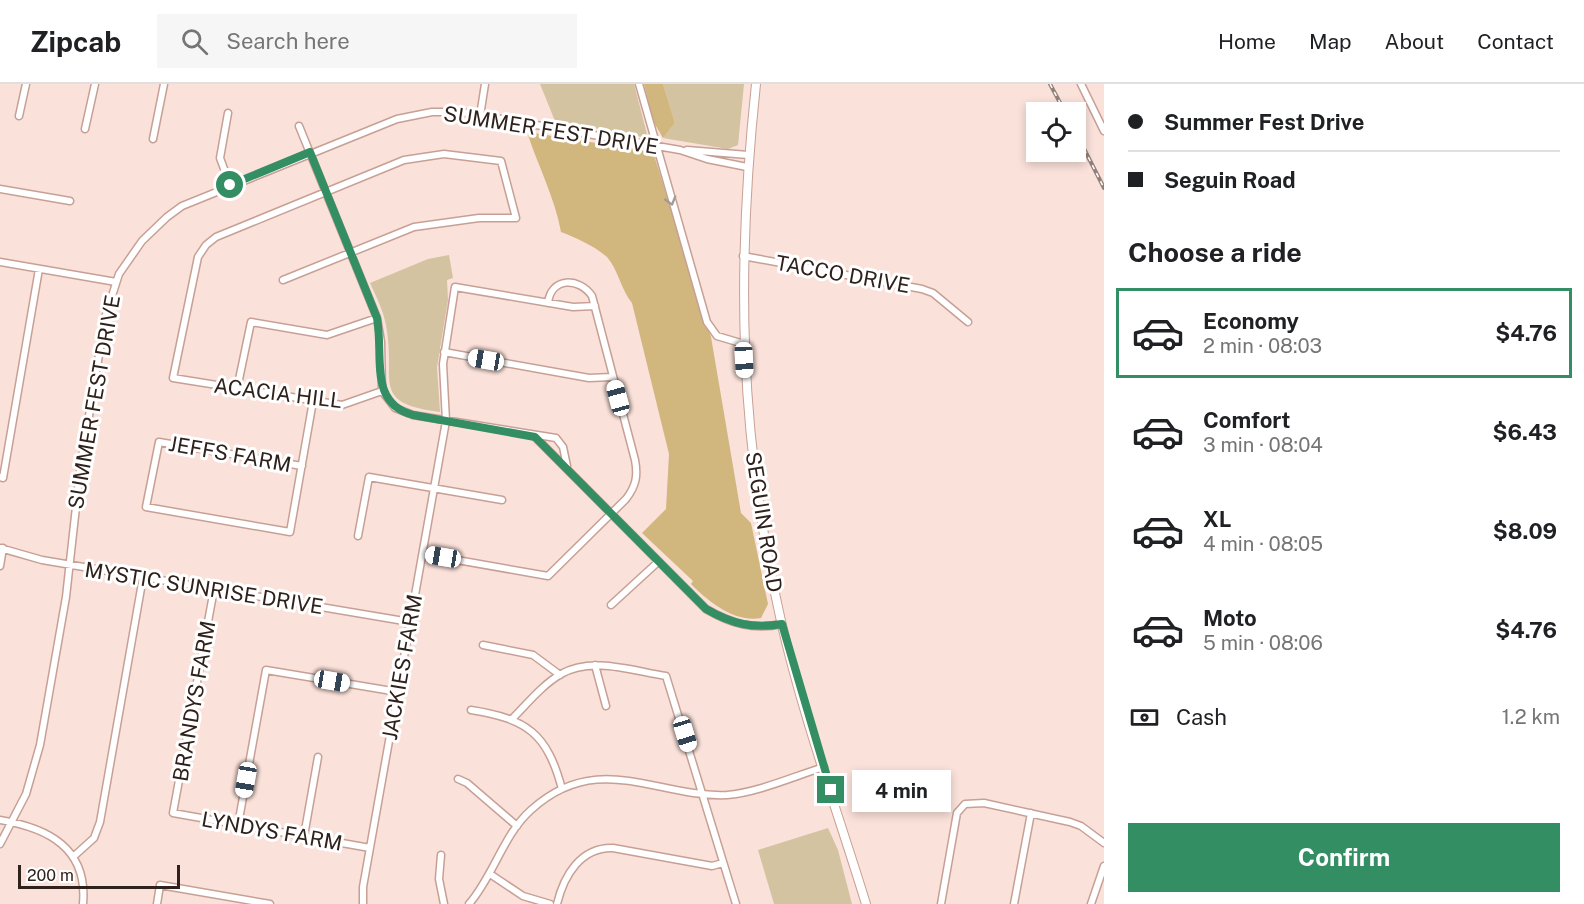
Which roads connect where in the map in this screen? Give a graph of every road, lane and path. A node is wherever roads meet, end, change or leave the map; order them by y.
1 (26, 84) edge
2 (95, 84) edge
3 (164, 84) edge
4 (485, 84) edge
5 (639, 84) edge
6 (756, 84) edge
7 (1082, 84) edge
8 (228, 113) dead end
9 (19, 116) dead end
10 (480, 116) junction
11 (299, 126) dead end
12 (86, 129) dead end
13 (1104, 131) edge
14 (153, 139) dead end
15 (655, 145) junction
16 (680, 150) junction
17 (310, 152) junction
18 (748, 155) junction
19 (747, 167) junction
20 (230, 185) junction
21 (0, 189) edge
22 (326, 191) junction
23 (70, 201) dead end
24 (351, 252) junction
25 (742, 256) junction
26 (0, 262) edge
27 (39, 269) junction
28 (283, 280) dead end
29 (116, 282) junction
30 (548, 303) junction
31 (595, 306) junction
32 (377, 318) junction
33 (968, 322) dead end
34 (744, 344) junction
35 (444, 352) junction
36 (612, 377) junction
37 (237, 389) junction
38 (382, 391) junction
39 (313, 402) junction
40 (446, 421) junction
41 (535, 437) junction
42 (302, 466) junction
43 (567, 466) junction
44 (2, 477) edge
45 (434, 489) junction
46 (502, 500) dead end
47 (611, 513) junction
48 (358, 537) dead end
49 (2, 548) edge
50 (423, 554) junction
51 (658, 562) junction
52 (70, 565) junction
53 (0, 566) edge
54 (143, 577) junction
55 (214, 589) junction
56 (611, 606) dead end
57 (410, 622) junction
58 (782, 624) junction
59 (483, 645) dead end
60 (595, 665) junction
61 (560, 675) junction
62 (398, 692) junction
63 (606, 706) dead end
64 (471, 710) dead end
65 (512, 719) junction
66 (318, 758) dead end
67 (824, 767) junction
68 (458, 779) dead end
69 (562, 789) junction
70 (703, 793) junction
71 (174, 813) joint
72 (1031, 813) junction
73 (0, 820) edge
74 (13, 822) junction
75 (238, 825) junction
76 (517, 826) junction
77 (304, 836) junction
78 (1104, 843) edge
79 (0, 844) edge
80 (370, 848) junction
81 (441, 855) dead end
82 (73, 857) junction
83 (723, 863) junction
84 (1104, 866) edge
85 (490, 874) junction
86 (83, 904) edge
87 (157, 904) edge
88 (270, 904) edge
89 (363, 904) edge
90 (444, 904) edge
91 (469, 904) edge
92 (550, 904) edge
93 (557, 904) edge
94 (736, 904) edge
95 (866, 904) edge
96 (941, 904) edge
97 (1014, 904) edge
98 (1091, 904) edge

1 - 9 street
2 - 12 street
3 - 14 street
4 - 10 street
5 - 15 street
6 - 18 main road, SEGUIN ROAD
7 - 13 street
8 - 20 street
10 - 15 street, SUMMER FEST DRIVE
10 - 17 street, SUMMER FEST DRIVE
11 - 17 street
15 - 16 street, SUMMER FEST DRIVE
15 -> 34 street
16 - 18 street, SUMMER FEST DRIVE
16 - 19 street, SUMMER FEST DRIVE
17 - 20 street, SUMMER FEST DRIVE
17 - 22 street
18 - 19 main road, SEGUIN ROAD
19 - 25 main road, SEGUIN ROAD
20 - 29 street, SUMMER FEST DRIVE
21 - 23 street
22 - 24 street
22 - 24 street
22 - 37 street, ACACIA HILL
24 - 28 street
24 - 32 street
25 - 33 street, TACCO DRIVE
25 - 34 main road, SEGUIN ROAD
26 - 27 street
27 - 29 street
27 - 44 street
29 - 52 street, SUMMER FEST DRIVE
30 - 31 street
30 - 31 street
30 - 35 street, JACKIES FARM
31 - 36 street
32 - 37 street
32 - 38 street
34 - 58 main road, SEGUIN ROAD
35 - 36 street
35 - 40 street, JACKIES FARM
36 - 47 street
37 - 39 street, ACACIA HILL
38 - 39 street, ACACIA HILL
38 - 40 street
39 - 42 street
40 - 41 street
40 - 45 street, JACKIES FARM
41 - 43 street
41 - 43 street
42 - 42 street, JEFFS FARM
43 - 47 street
45 - 46 street
45 - 48 street
45 - 50 street, JACKIES FARM
47 - 50 street
47 - 51 street
49 - 52 street, MYSTIC SUNRISE DRIVE
49 - 53 street
50 - 57 street, JACKIES FARM
51 - 56 street
51 - 58 street
52 - 54 street, MYSTIC SUNRISE DRIVE
52 - 74 street, SUMMER FEST DRIVE
54 - 55 street, MYSTIC SUNRISE DRIVE
54 - 82 street
55 - 57 street, MYSTIC SUNRISE DRIVE
55 - 71 street, BRANDYS FARM
57 - 62 street, JACKIES FARM
58 - 67 main road, SEGUIN ROAD
59 - 61 street
60 - 61 street
60 - 63 street
60 - 70 street
61 - 65 street
62 - 75 street
62 - 80 street, JACKIES FARM
64 - 65 street
65 - 69 street
66 - 77 street
67 - 70 street
67 - 95 main road, SEGUIN ROAD
68 - 76 street
69 - 70 street
69 - 76 street
70 - 83 street
71 - 75 street, LYNDYS FARM
72 - 78 street
72 - 96 street
72 - 97 street
73 - 74 street
74 - 79 street, SUMMER FEST DRIVE
74 - 82 street
75 - 77 street, LYNDYS FARM
76 - 85 street
77 - 80 street, LYNDYS FARM
80 - 89 street, JACKIES FARM
81 - 90 street
82 - 86 street
83 - 93 street
83 - 94 street
84 - 98 street
85 - 91 street
85 - 92 street
87 - 88 street

